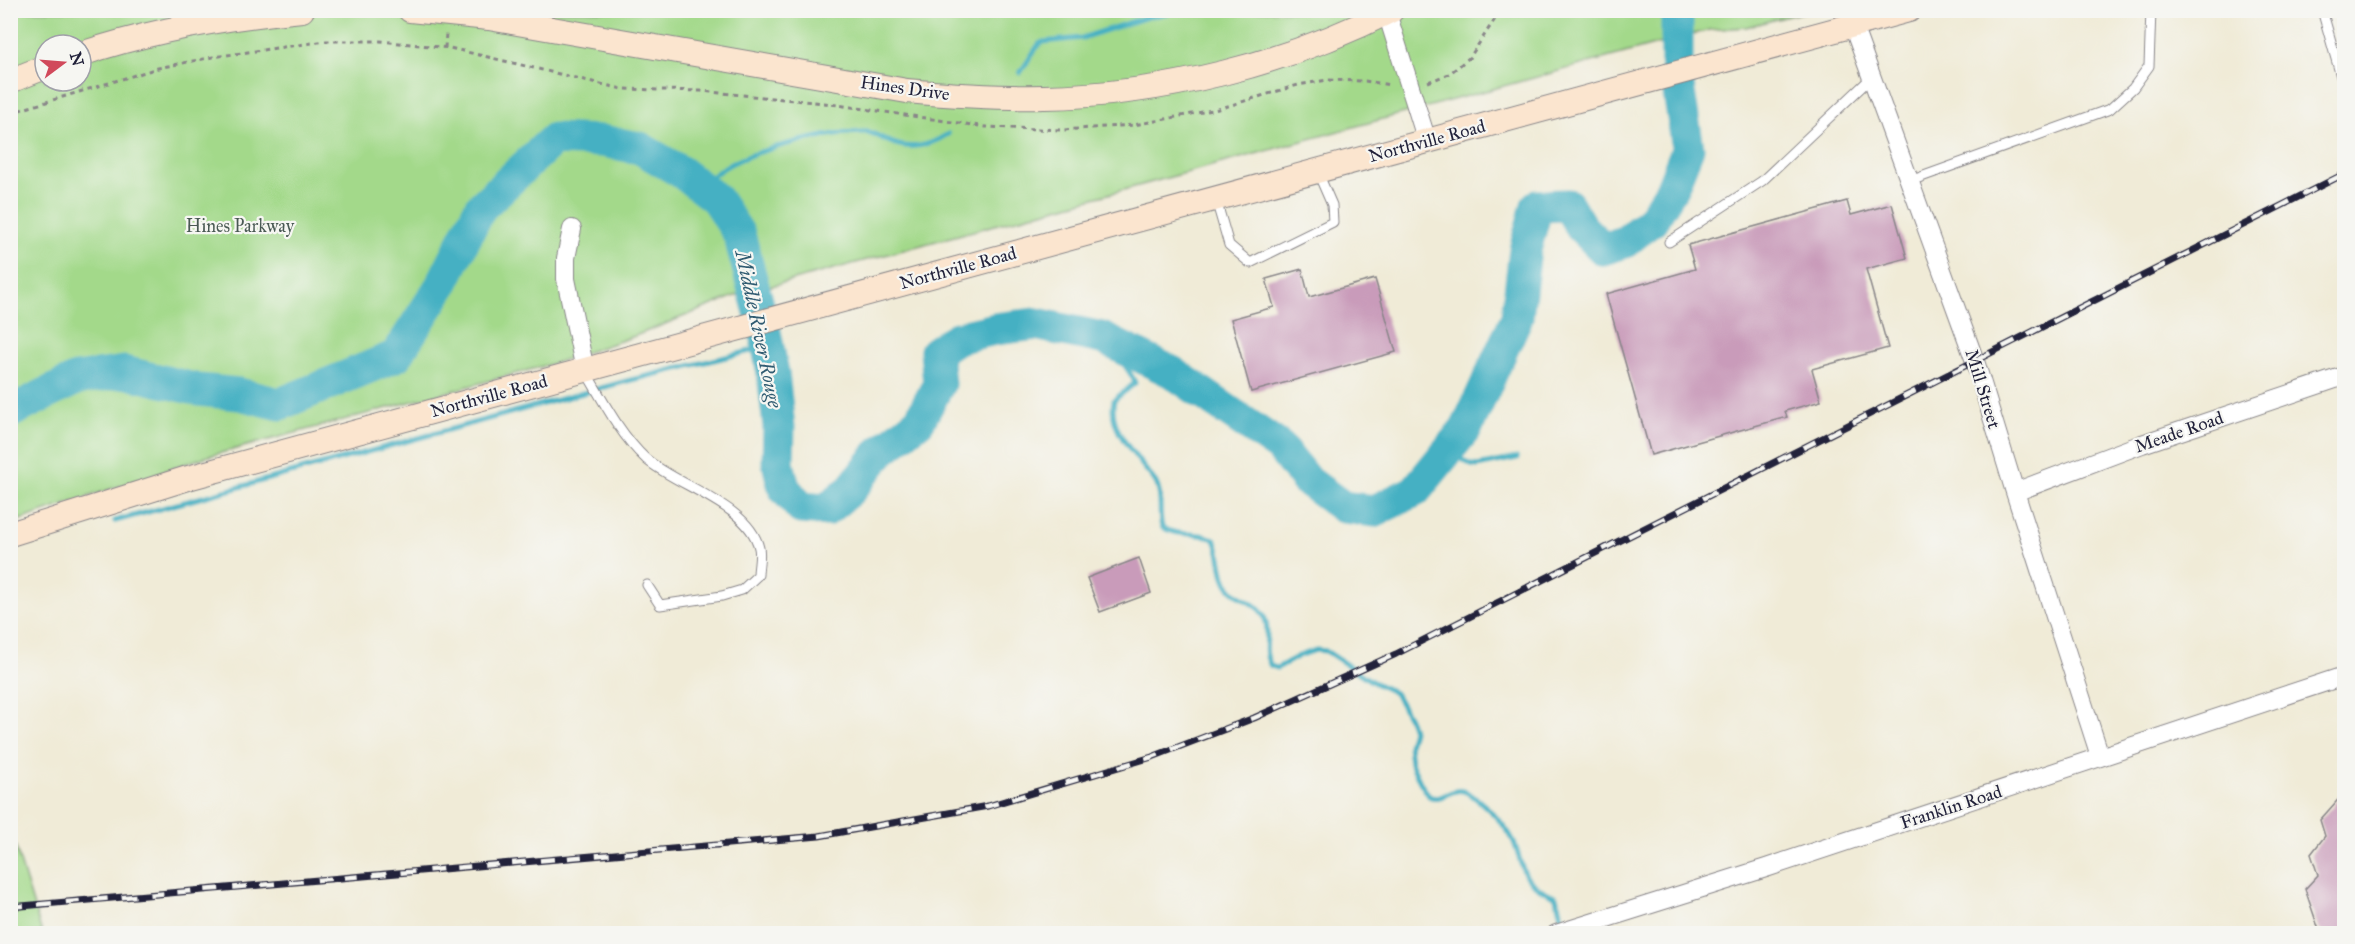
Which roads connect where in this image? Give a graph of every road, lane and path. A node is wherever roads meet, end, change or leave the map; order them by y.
1 (302, 10) edge
2 (410, 10) edge
3 (1909, 10) edge
4 (2151, 10) edge
5 (2322, 10) edge
6 (1388, 11) edge
7 (1853, 26) junction
8 (93, 51) edge
9 (33, 72) edge
10 (1872, 77) junction
11 (2344, 80) edge
12 (10, 81) edge
13 (1427, 141) junction
14 (1317, 171) junction
15 (1910, 181) junction
16 (1216, 198) junction
17 (572, 229) dead end
18 (1669, 242) dead end
19 (585, 370) junction
20 (2344, 376) edge
21 (2015, 492) junction
22 (10, 534) edge
23 (647, 585) dead end
24 (2344, 676) edge
25 (2100, 756) junction
26 (1557, 933) edge

1 - 8 street
2 - 6 street, Hines Drive
3 - 7 street, Northville Road
4 - 15 lane
5 - 11 lane
6 - 13 street
7 - 10 street, Mill Street
7 - 13 street, Northville Road
9 - 12 street
10 - 15 street, Mill Street
10 - 18 lane
13 - 14 street, Northville Road
14 - 16 street, Northville Road
14 - 16 lane
15 - 21 street, Mill Street
16 - 19 street, Northville Road
17 - 19 street
19 - 22 street, Northville Road
19 - 23 lane
20 - 21 street, Meade Road
21 - 25 street, Mill Street
24 - 25 street, Franklin Road
25 - 26 street, Franklin Road

